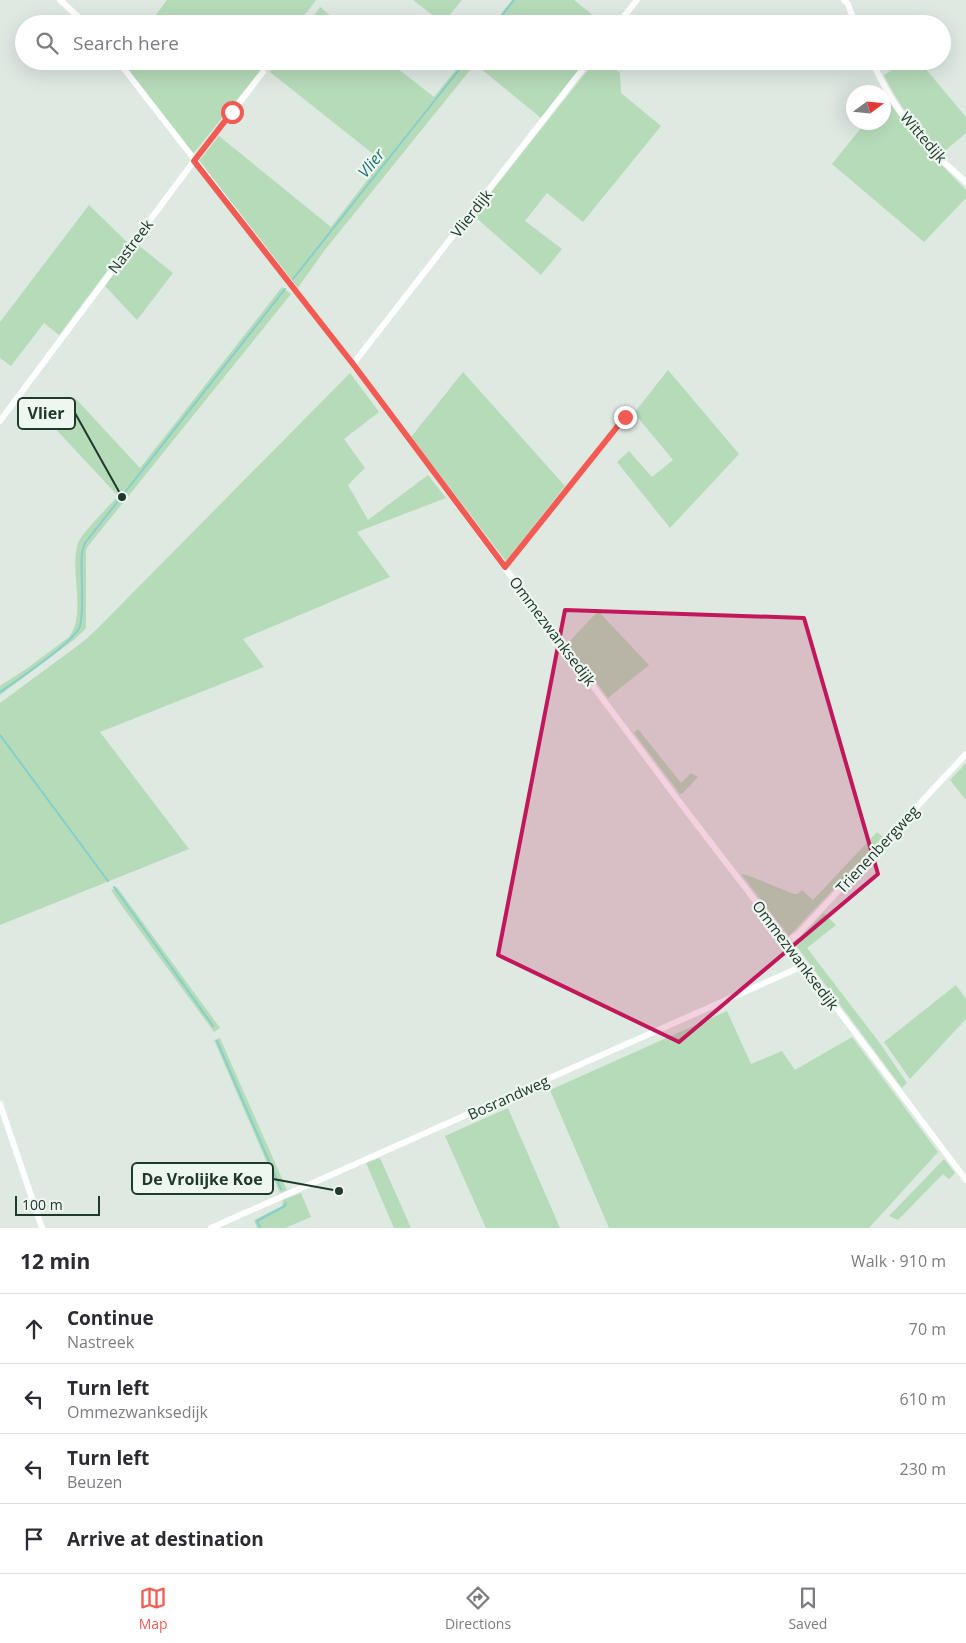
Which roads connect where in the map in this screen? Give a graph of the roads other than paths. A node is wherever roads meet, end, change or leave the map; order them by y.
1 (60, 0) edge
2 (637, 0) edge
3 (844, 0) edge
4 (76, 15) edge
5 (625, 15) edge
6 (852, 15) edge
7 (125, 70) edge
8 (582, 70) edge
9 (876, 70) edge
10 (263, 72) dead end
11 (194, 161) junction
12 (966, 182) edge
13 (353, 364) junction
14 (625, 417) dead end
15 (0, 421) edge
16 (505, 567) junction
17 (966, 754) edge
18 (787, 942) junction
19 (803, 964) junction
20 (0, 1104) edge
21 (966, 1180) edge
22 (42, 1228) edge
23 (211, 1228) edge

1 - 4 street
2 - 5 street
3 - 6 street
7 - 11 street, Ommezwanksedijk
8 - 13 street, Vlierdijk
9 - 12 street, Wittedijk
10 - 11 street, Nastreek
11 - 13 street, Ommezwanksedijk
11 - 15 street, Nastreek
13 - 16 street, Ommezwanksedijk
14 - 16 street
16 - 18 street, Ommezwanksedijk
17 - 18 street, Trienenbergweg
18 - 19 street, Ommezwanksedijk
19 - 21 street, Ommezwanksedijk
19 - 23 street, Bosrandweg
20 - 22 street

